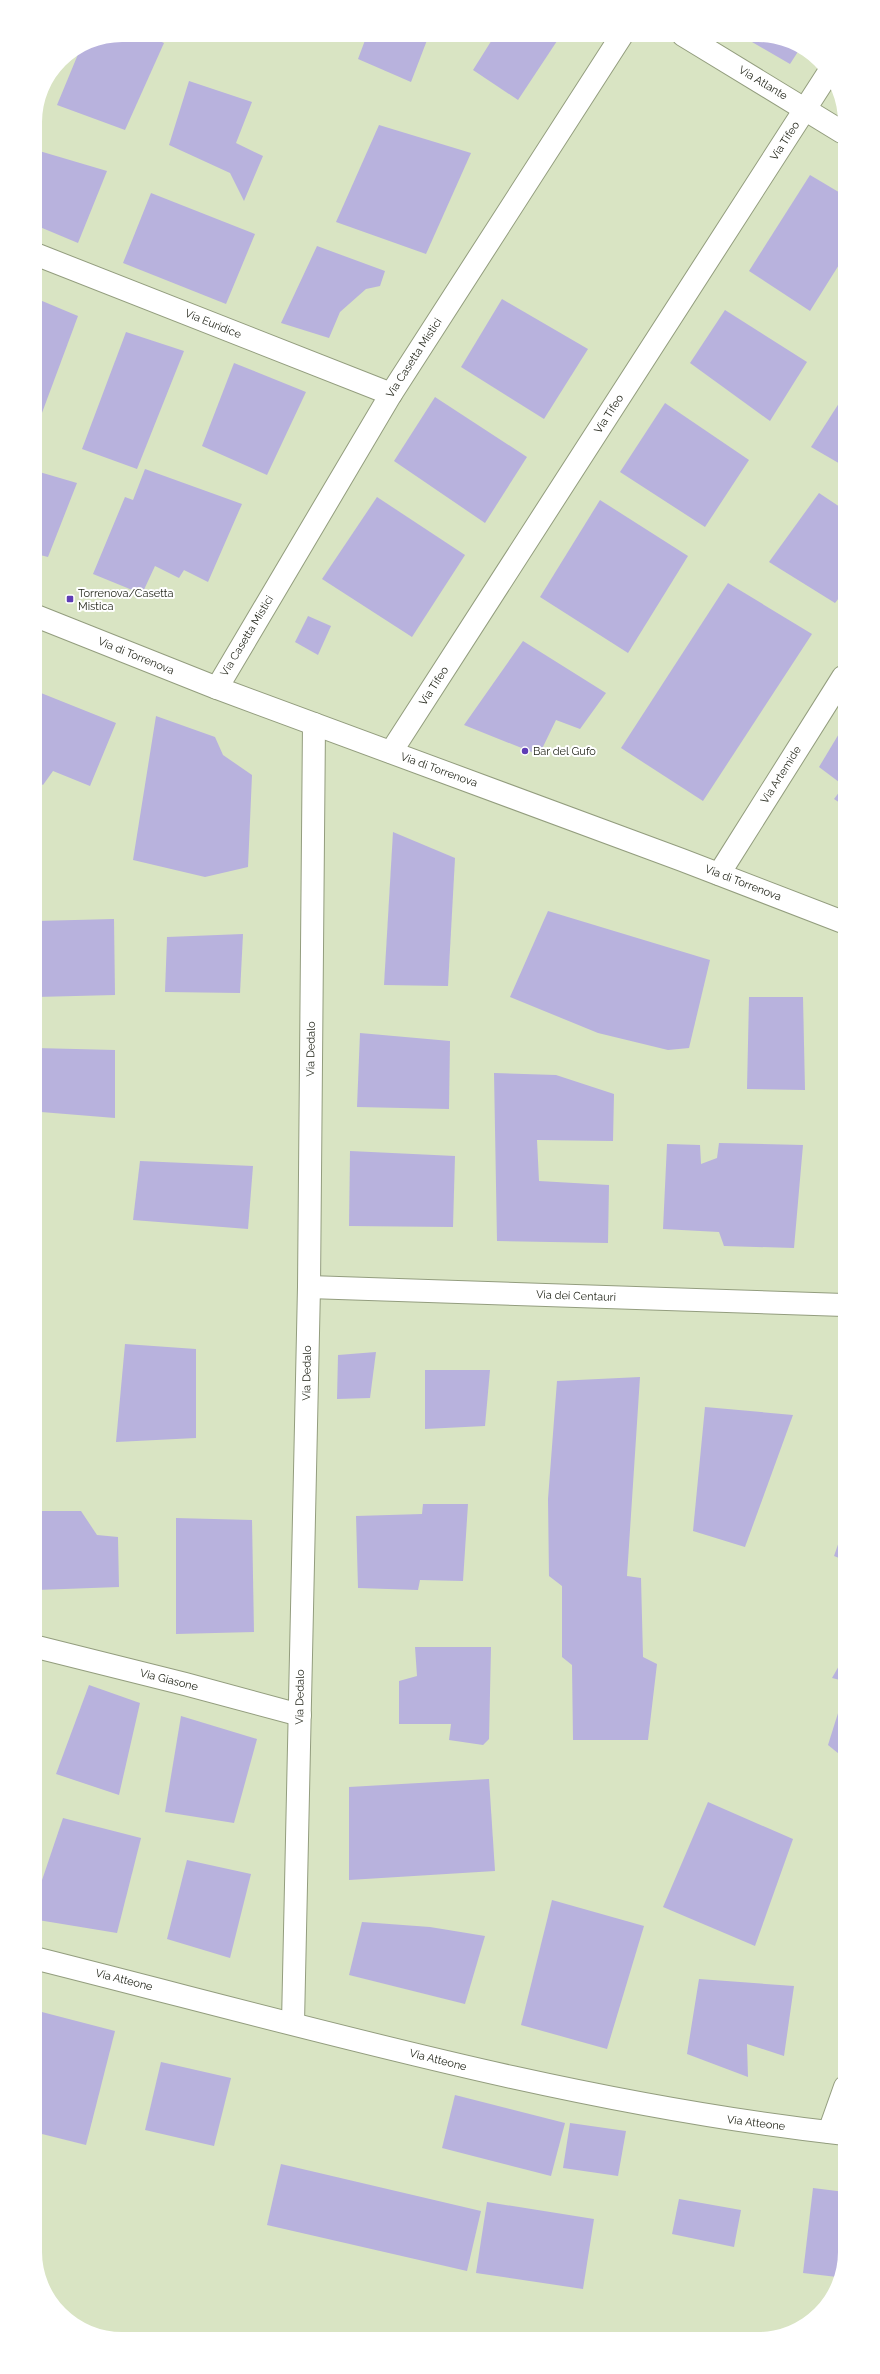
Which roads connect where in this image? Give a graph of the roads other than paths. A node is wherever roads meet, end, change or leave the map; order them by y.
1 (617, 42) edge
2 (695, 42) edge
3 (825, 78) edge
4 (806, 108) junction
5 (838, 129) edge
6 (42, 257) edge
7 (391, 394) junction
8 (42, 618) edge
9 (838, 685) edge
10 (217, 688) junction
11 (314, 724) junction
12 (391, 752) junction
13 (719, 874) junction
14 (838, 920) edge
15 (309, 1287) junction
16 (838, 1305) edge
17 (42, 1648) edge
18 (300, 1715) junction
19 (42, 1960) edge
20 (293, 2023) junction
21 (837, 2133) edge

1 - 7 street, Via Casetta Mistici
2 - 4 street, Via Atlante
3 - 4 street, Via Tifeo
4 - 5 street, Via Atlante
4 - 12 street, Via Tifeo
6 - 7 street, Via Euridice
7 - 10 street, Via Casetta Mistici
8 - 10 street, Via di Torrenova
9 - 13 street, Via Artemide
10 - 11 street, Via di Torrenova
11 - 12 street, Via di Torrenova
11 - 15 street, Via Dedalo
12 - 13 street, Via di Torrenova
13 - 14 street, Via di Torrenova
15 - 16 street, Via dei Centauri
15 - 18 street, Via Dedalo
17 - 18 street, Via Giasone
18 - 20 street, Via Dedalo
19 - 20 street, Via Atteone
20 - 21 street, Via Atteone

